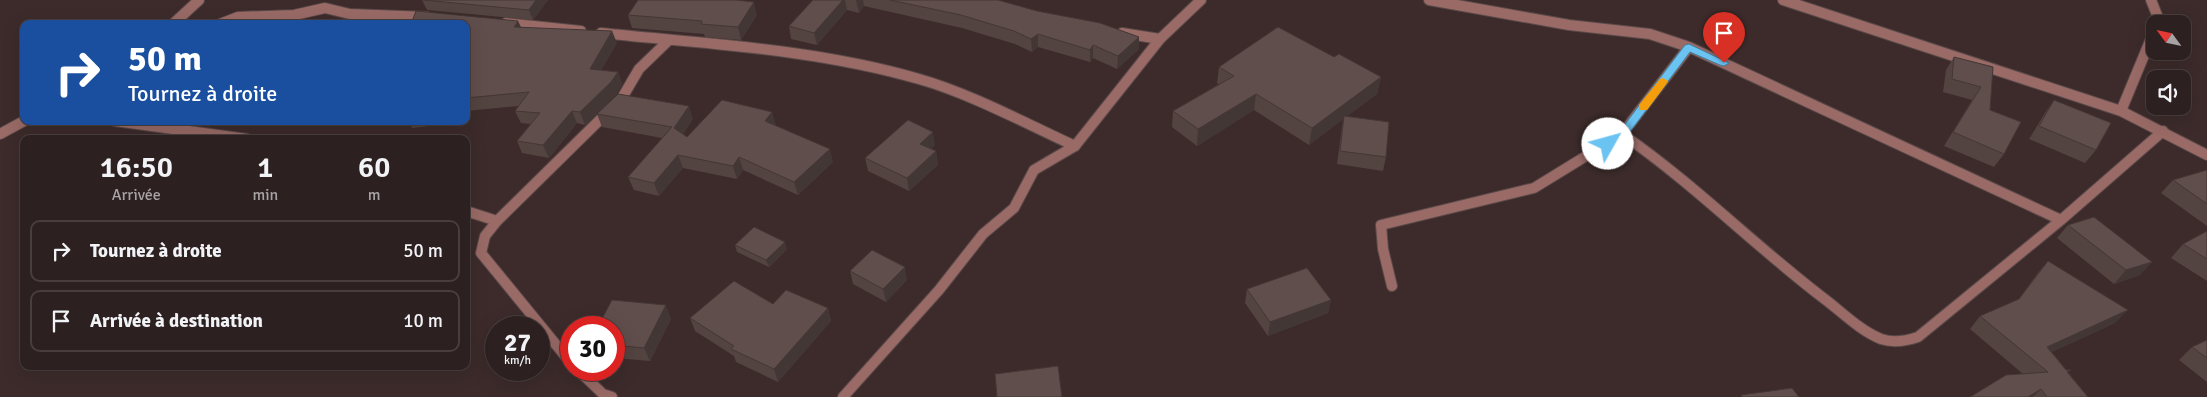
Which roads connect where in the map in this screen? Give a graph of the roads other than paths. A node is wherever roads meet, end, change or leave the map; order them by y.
1 (199, 0) edge
2 (1201, 0) edge
3 (1428, 0) edge
4 (1783, 0) edge
5 (2151, 0) edge
6 (1806, 3) edge
7 (2157, 15) edge
8 (432, 17) edge
9 (177, 20) edge
10 (230, 20) edge
11 (492, 22) edge
12 (1116, 32) edge
13 (1160, 39) junction
14 (668, 41) junction
15 (1689, 47) junction
16 (2146, 51) edge
17 (2122, 111) junction
18 (20, 123) edge
19 (144, 125) edge
20 (2163, 131) junction
21 (0, 134) edge
22 (1622, 134) junction
23 (218, 135) edge
24 (1075, 146) junction
25 (2207, 155) edge
26 (470, 212) edge
27 (2061, 220) junction
28 (497, 221) junction
29 (1392, 286) dead end
30 (560, 350) edge
31 (589, 381) edge
32 (612, 397) edge
33 (843, 397) edge

1 - 9 street
2 - 13 street
3 - 15 street
4 - 6 street
5 - 7 street
6 - 17 street
8 - 10 street
11 - 14 street
12 - 13 street
13 - 24 street
14 - 24 street
14 - 28 street
15 - 22 street
15 - 27 street
16 - 17 street
17 - 20 street
18 - 21 street
19 - 23 street
20 - 25 street
20 - 27 street
22 - 27 street
22 - 29 street
24 - 33 street
26 - 28 street
28 - 30 street
31 - 32 street

